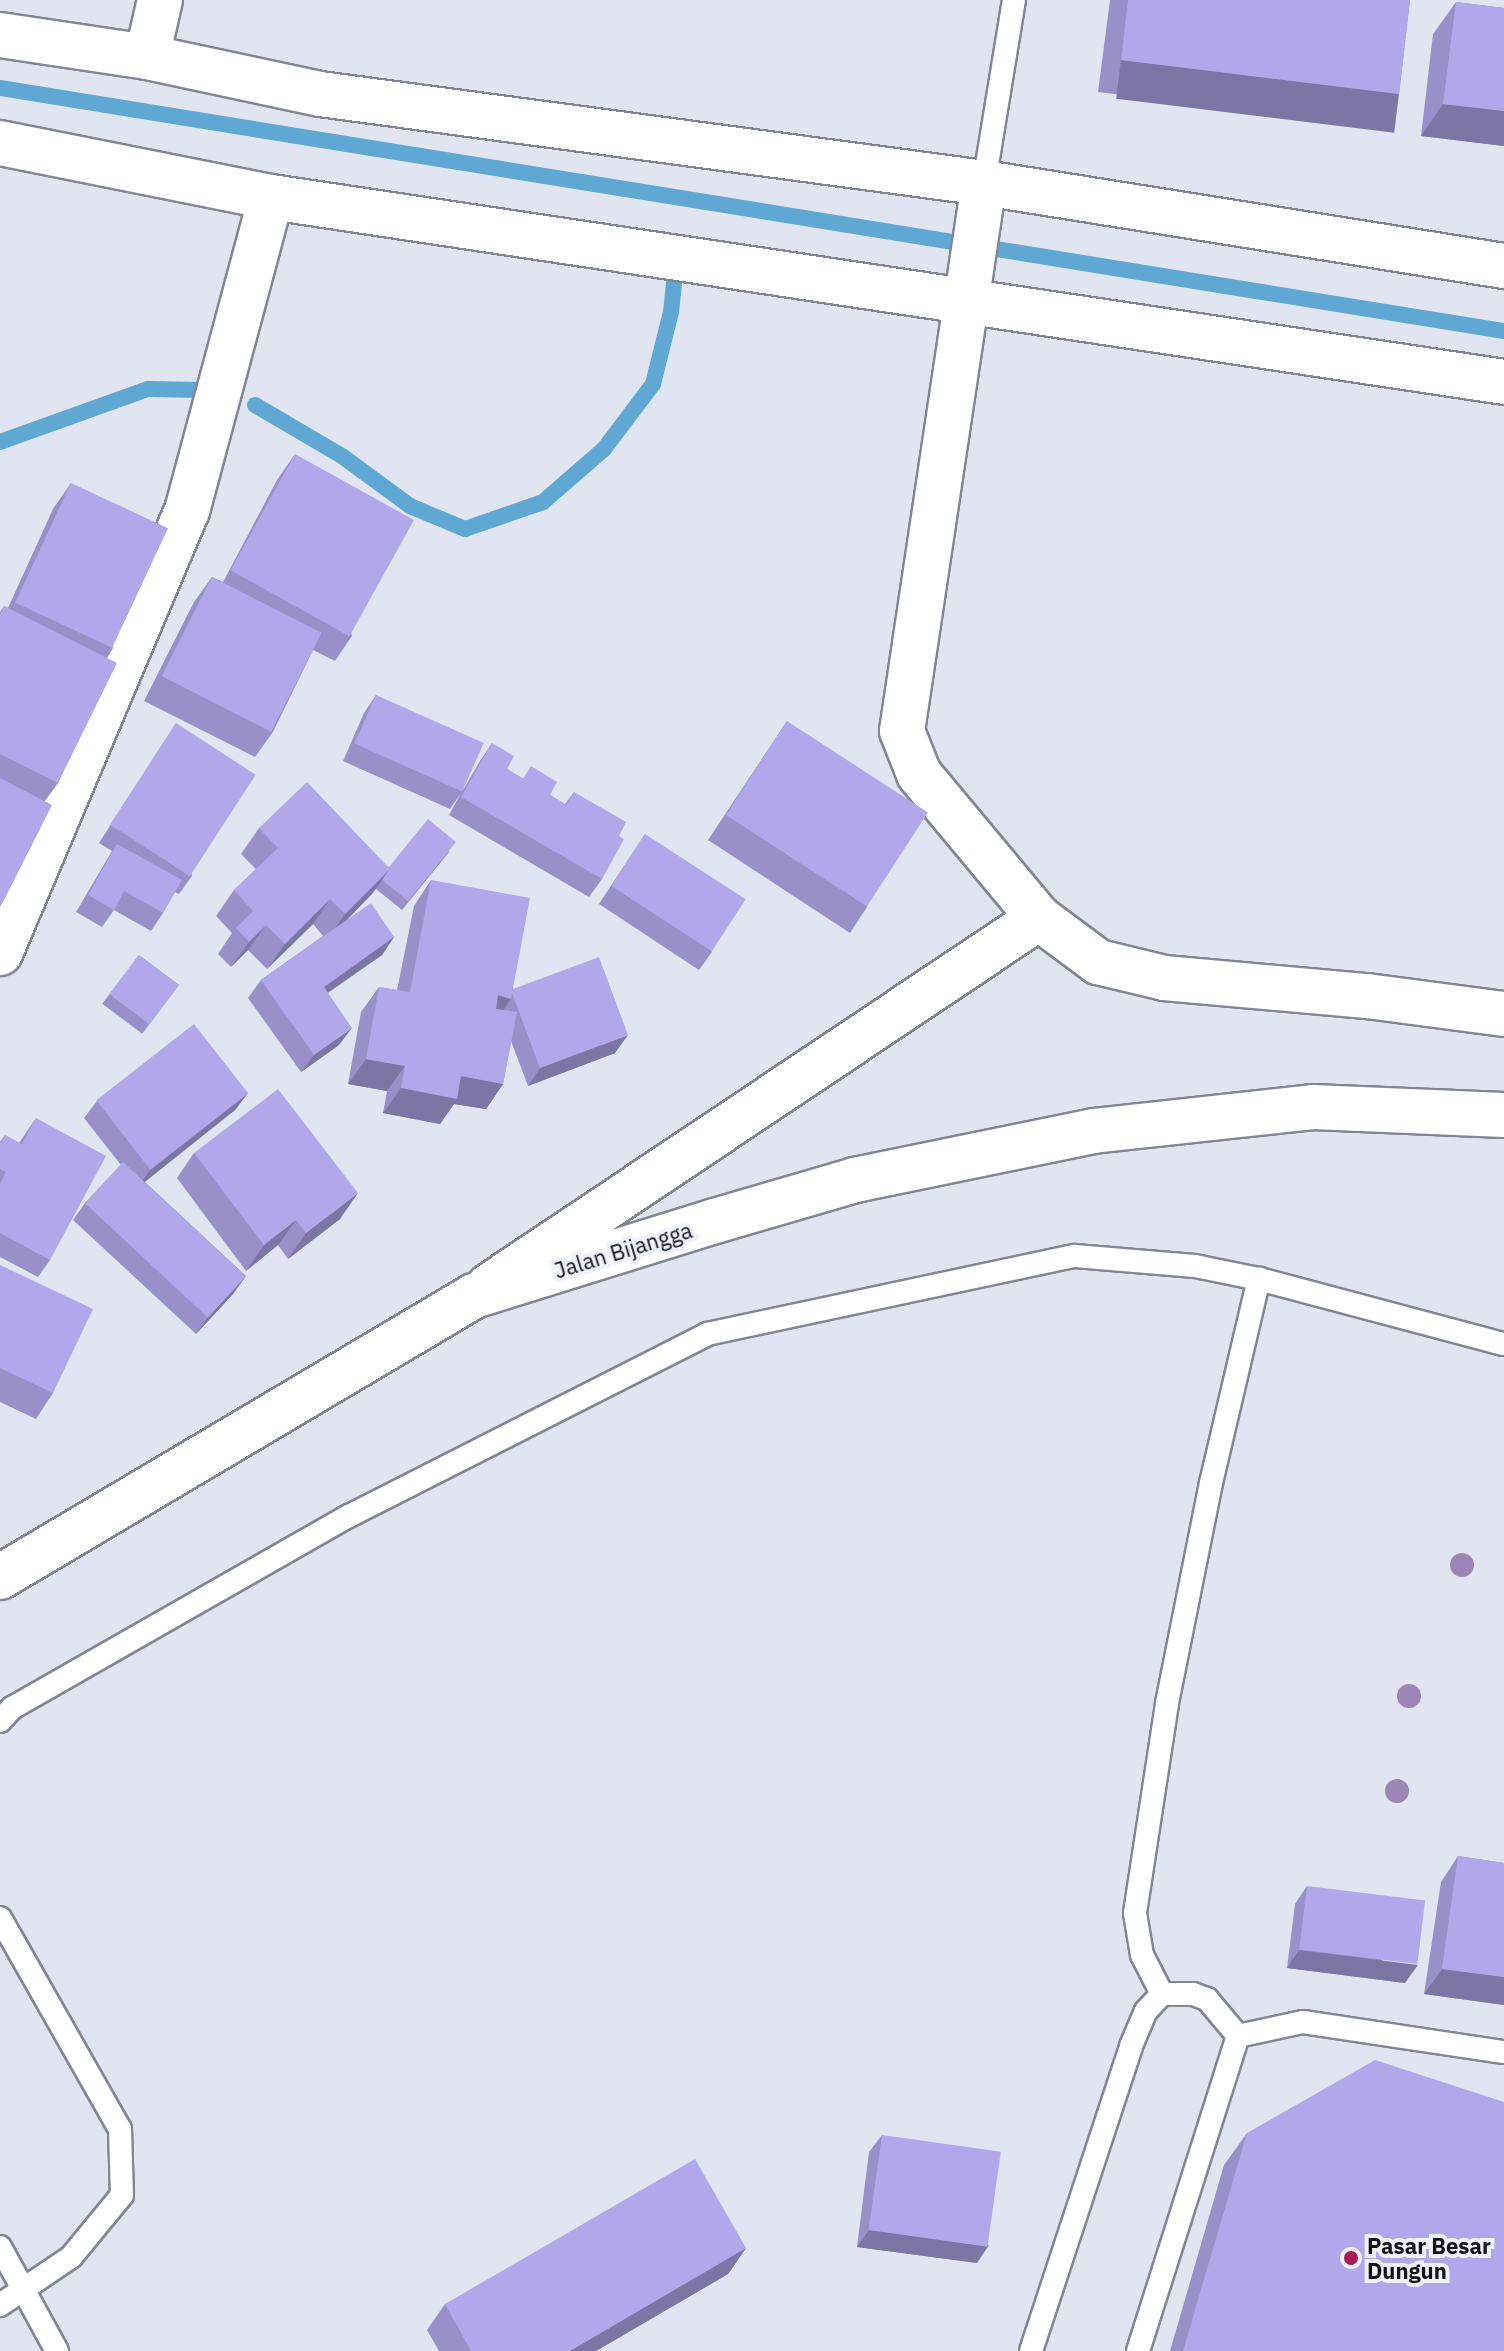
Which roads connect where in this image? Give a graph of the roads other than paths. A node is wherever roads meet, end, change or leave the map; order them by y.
1 (160, 0) edge
2 (1014, 0) edge
3 (0, 35) edge
4 (147, 57) junction
5 (0, 143) edge
6 (983, 194) junction
7 (271, 197) junction
8 (1504, 266) edge
9 (971, 286) junction
10 (1504, 382) edge
11 (1039, 918) junction
12 (0, 953) edge
13 (1504, 1014) edge
14 (1504, 1115) edge
15 (1259, 1279) junction
16 (474, 1296) junction
17 (1504, 1344) edge
18 (0, 1577) edge
19 (0, 1721) edge
20 (0, 1918) edge
21 (1162, 1994) junction
22 (1238, 2036) junction
23 (1504, 2052) edge
24 (0, 2247) edge
25 (27, 2290) junction
26 (0, 2305) edge
27 (57, 2351) edge
28 (1031, 2351) edge
29 (1138, 2351) edge

1 - 4 street
2 - 6 lane
3 - 4 street
4 - 6 street
5 - 7 street
6 - 8 street
6 - 9 street
7 - 9 street
7 - 12 street
9 - 10 street
9 - 11 street
11 - 13 street
11 - 16 street
14 - 16 street, Jalan Bijangga
15 - 17 lane
15 - 19 lane
15 - 21 lane
16 - 18 street, Jalan Bijangga
20 - 25 lane
21 - 22 lane
21 - 28 lane
22 - 23 lane
22 - 29 lane
24 - 25 lane
25 - 26 lane
25 - 27 lane

